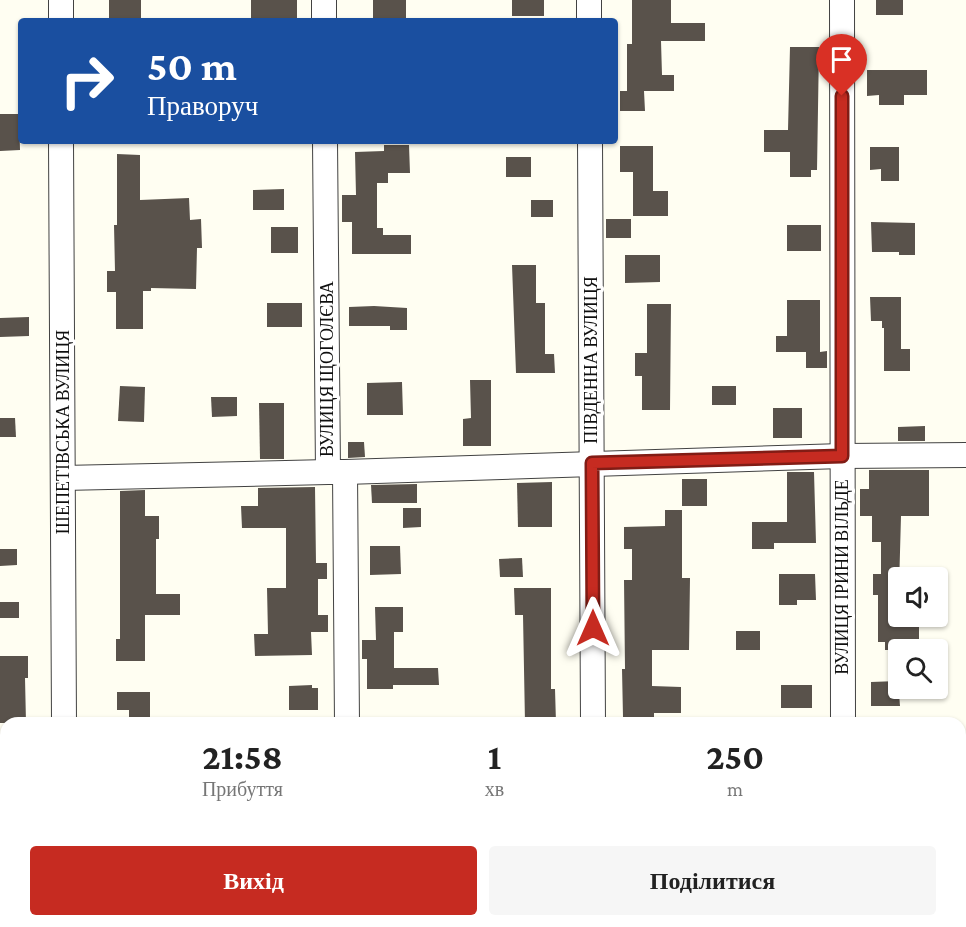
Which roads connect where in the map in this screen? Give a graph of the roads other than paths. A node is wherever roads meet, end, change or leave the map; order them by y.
1 (61, 0) edge
2 (324, 0) edge
3 (589, 0) edge
4 (842, 0) edge
5 (61, 18) edge
6 (324, 18) edge
7 (589, 18) edge
8 (61, 144) edge
9 (325, 144) edge
10 (590, 144) edge
11 (966, 455) edge
12 (842, 456) junction
13 (592, 463) junction
14 (337, 472) junction
15 (63, 478) junction
16 (64, 717) edge
17 (347, 717) edge
18 (593, 717) edge
19 (843, 717) edge

1 - 5 street
2 - 6 street
3 - 7 street
4 - 12 street, ВУЛИЦЯ ІРИНИ ВІЛЬДЕ
8 - 15 street, ШЕПЕТІВСЬКА ВУЛИЦЯ
9 - 14 street, ВУЛИЦЯ ЩОГОЛЄВА
10 - 13 street, ПІВДЕННА ВУЛИЦЯ
11 - 12 street
12 - 13 street
12 - 19 street, ВУЛИЦЯ ІРИНИ ВІЛЬДЕ
13 - 14 street
13 - 18 street, ПІВДЕННА ВУЛИЦЯ
14 - 15 street
14 - 17 street, ВУЛИЦЯ ЩОГОЛЄВА
15 - 16 street, ШЕПЕТІВСЬКА ВУЛИЦЯ

